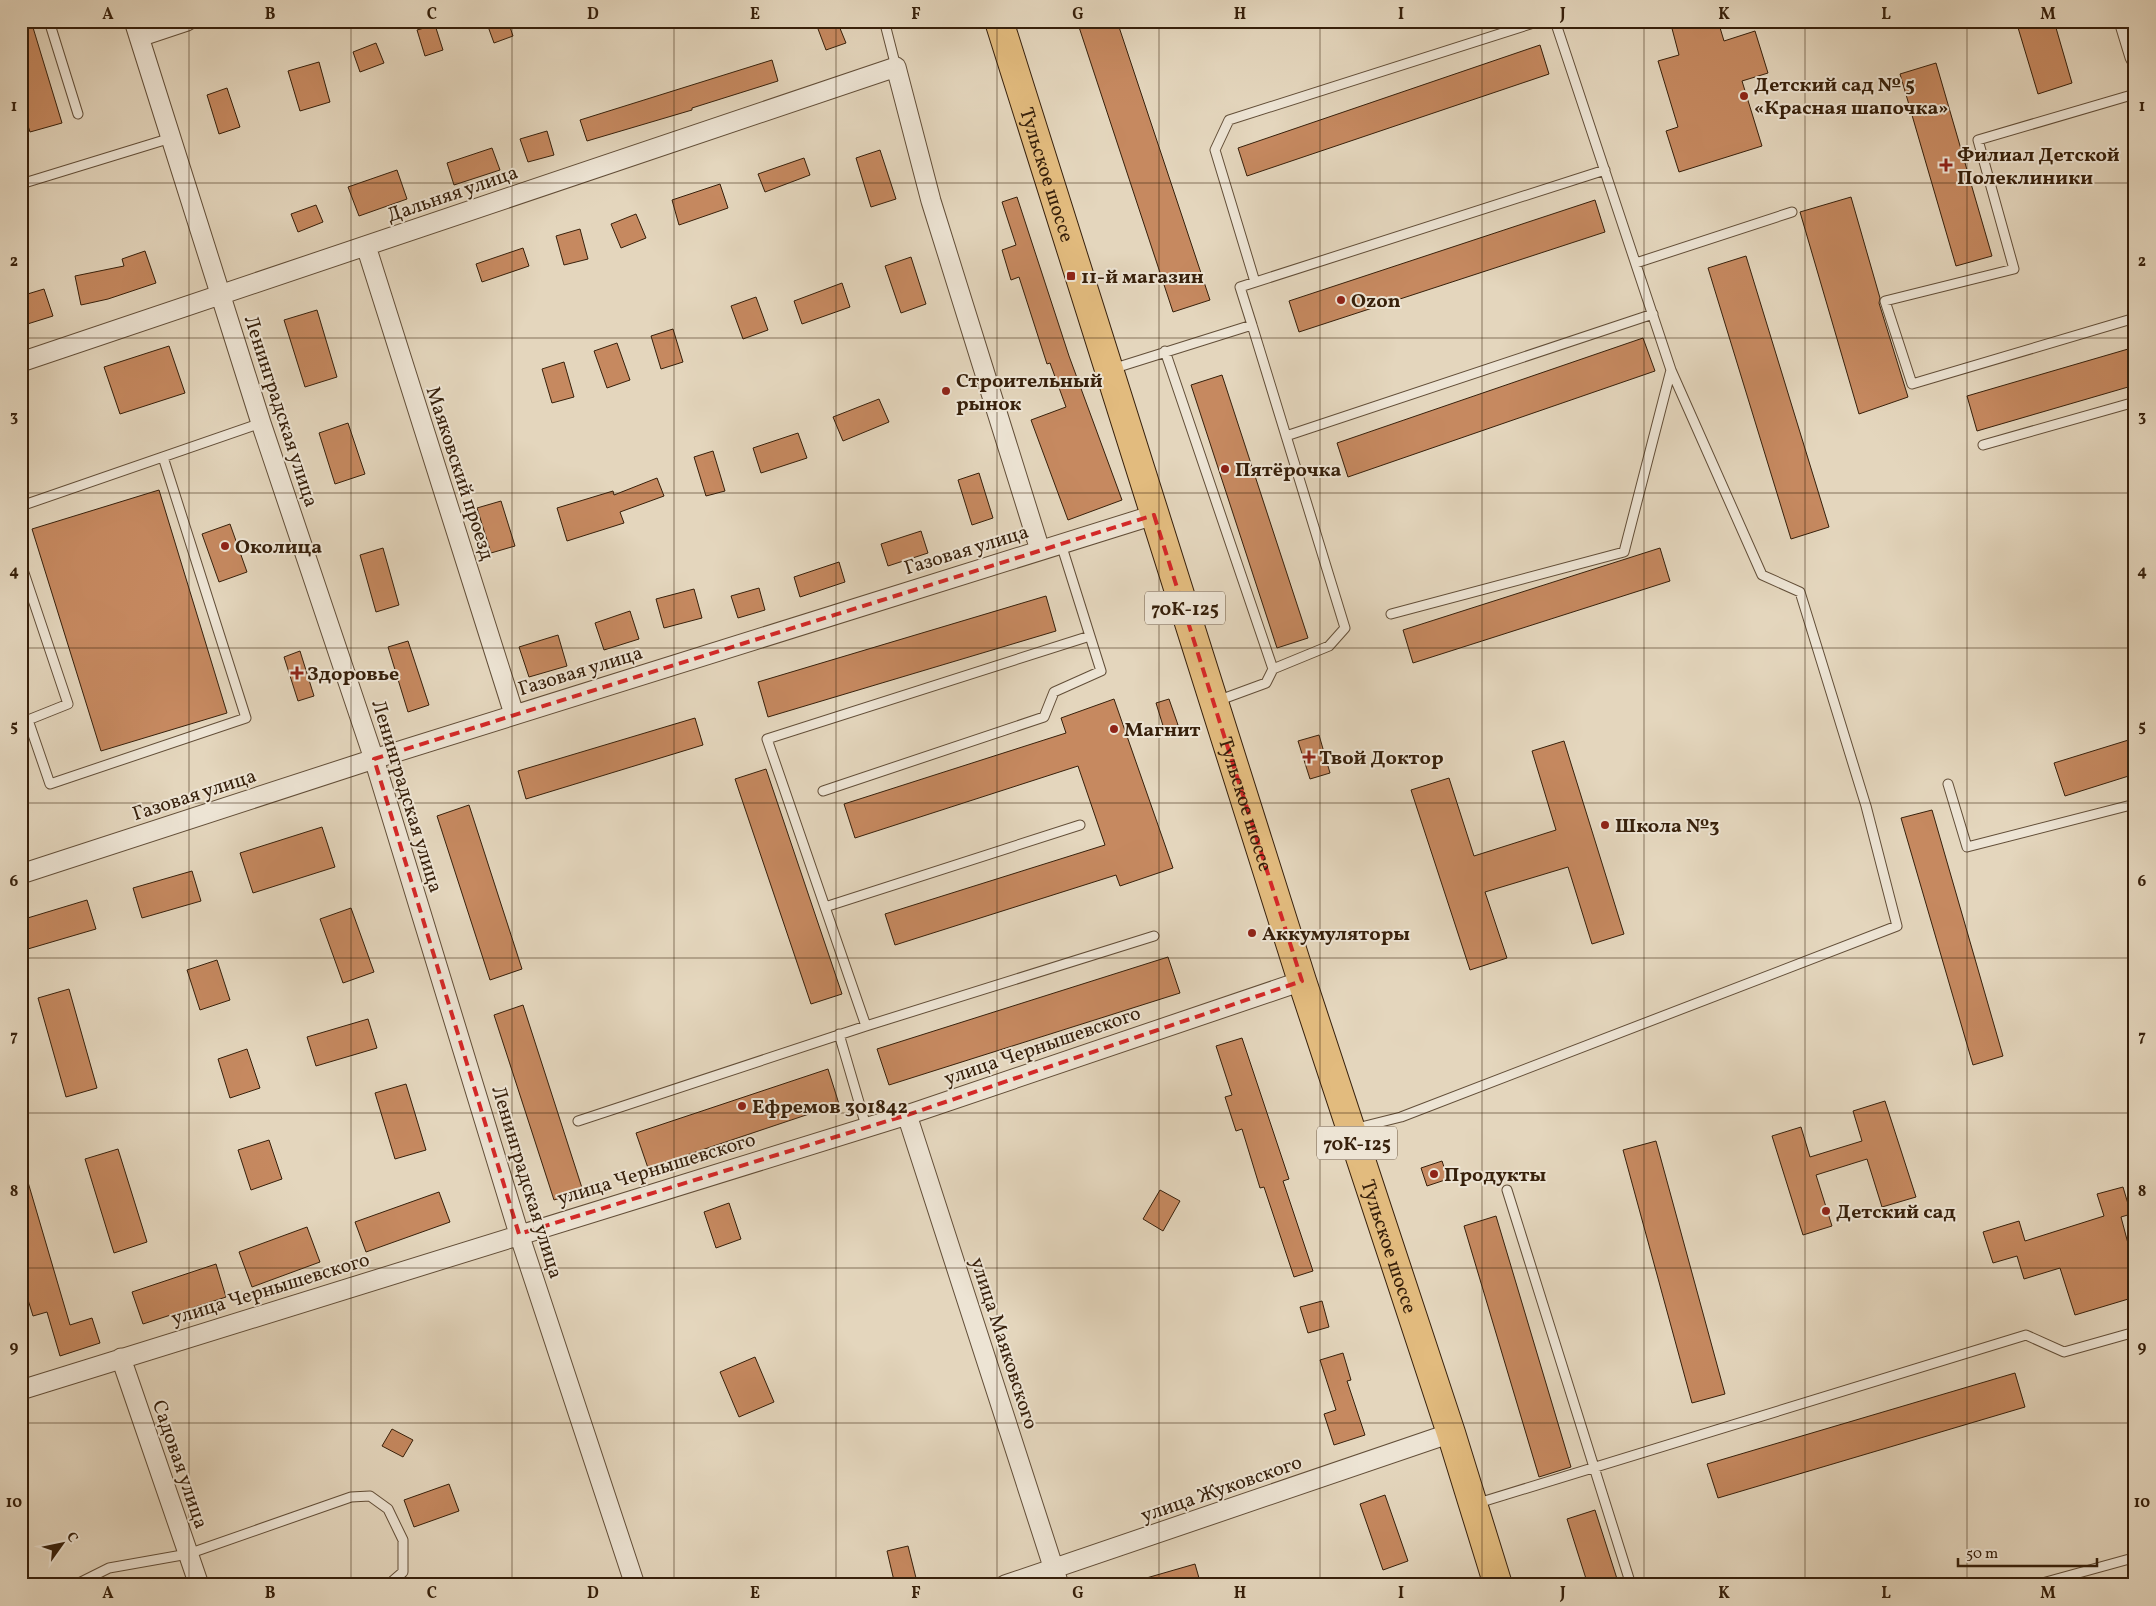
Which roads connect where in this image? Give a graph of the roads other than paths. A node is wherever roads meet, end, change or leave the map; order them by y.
1 (49, 21) edge
2 (188, 21) edge
3 (892, 21) edge
4 (999, 21) edge
5 (1540, 21) edge
6 (1556, 21) edge
7 (2124, 21) edge
8 (136, 29) edge
9 (2135, 57) edge
10 (896, 67) junction
11 (2135, 94) edge
12 (78, 114) dead end
13 (172, 138) junction
14 (1605, 170) junction
15 (21, 184) edge
16 (1792, 212) dead end
17 (366, 246) junction
18 (1636, 263) junction
19 (1256, 282) junction
20 (222, 295) junction
21 (1653, 314) junction
22 (2135, 318) edge
23 (1252, 324) junction
24 (1165, 351) junction
25 (21, 362) edge
26 (1110, 370) junction
27 (1671, 370) junction
28 (2135, 402) edge
29 (261, 423) junction
30 (1286, 436) junction
31 (1983, 445) dead end
32 (163, 457) junction
33 (21, 506) edge
34 (1154, 515) junction
35 (1061, 544) junction
36 (1040, 550) junction
37 (21, 564) edge
38 (1391, 614) dead end
39 (1090, 636) junction
40 (1273, 669) junction
41 (1214, 702) junction
42 (514, 714) junction
43 (374, 759) junction
44 (1948, 784) dead end
45 (823, 790) dead end
46 (2135, 804) edge
47 (1080, 825) dead end
48 (21, 874) edge
49 (825, 907) junction
50 (1154, 936) dead end
51 (1302, 981) junction
52 (866, 1026) junction
53 (839, 1034) junction
54 (907, 1115) junction
55 (578, 1121) dead end
56 (866, 1126) junction
57 (1352, 1129) junction
58 (1507, 1190) dead end
59 (520, 1234) junction
60 (2135, 1332) edge
61 (121, 1358) junction
62 (21, 1390) edge
63 (1451, 1434) junction
64 (1594, 1466) junction
65 (1472, 1505) junction
66 (188, 1554) junction
67 (2135, 1560) edge
68 (1056, 1577) edge
69 (75, 1585) edge
70 (199, 1585) edge
71 (388, 1585) edge
72 (635, 1585) edge
73 (1005, 1585) edge
74 (1498, 1585) edge
75 (1631, 1585) edge
76 (2035, 1585) edge

1 - 12 lane
2 - 8 street
3 - 10 lane
4 - 26 main road, Тульское шоссе / 70К-125
5 - 19 lane
6 - 14 lane
7 - 9 street
8 - 13 street, Ленинградская улица
10 - 17 street, Дальняя улица
10 - 36 street
11 - 22 lane
13 - 15 lane
13 - 20 street, Ленинградская улица
14 - 18 lane
14 - 19 lane
16 - 18 lane
17 - 20 street, Дальняя улица
17 - 42 street, Маяковский проезд
18 - 21 lane
19 - 23 lane
20 - 25 street, Дальняя улица
20 - 29 street, Ленинградская улица
21 - 27 lane
21 - 30 lane
23 - 24 lane
23 - 30 lane
24 - 26 lane
24 - 40 lane
26 - 34 main road, Тульское шоссе / 70К-125
27 - 38 lane
27 - 57 lane
28 - 31 lane
29 - 32 lane
29 - 43 street, Ленинградская улица
30 - 40 lane
32 - 33 lane
32 - 37 lane
34 - 35 street, Газовая улица
34 - 41 main road, Тульское шоссе / 70К-125
35 - 36 street, Газовая улица
35 - 39 lane
36 - 42 street, Газовая улица
39 - 45 lane
39 - 49 lane
40 - 41 lane
41 - 51 main road, Тульское шоссе / 70К-125
42 - 43 street, Газовая улица
43 - 48 street, Газовая улица
43 - 59 street, Ленинградская улица
44 - 46 lane
47 - 49 lane
49 - 52 lane
50 - 52 lane
51 - 54 street, улица Чернышевского
51 - 57 main road, Тульское шоссе / 70К-125
52 - 53 lane
53 - 55 lane
53 - 56 lane
54 - 56 street, улица Чернышевского
54 - 68 street, улица Маяковского
56 - 59 street, улица Чернышевского
57 - 63 main road, Тульское шоссе / 70К-125
58 - 64 lane
59 - 61 street, улица Чернышевского
59 - 72 street, Ленинградская улица
60 - 64 lane
61 - 62 street, улица Чернышевского
61 - 66 street, Садовая улица
63 - 65 main road, Тульское шоссе / 70К-125
63 - 68 street, улица Жуковского
64 - 65 lane
64 - 75 lane
65 - 74 main road, Тульское шоссе / 70К-125
66 - 69 lane
66 - 70 street, Садовая улица
66 - 71 lane
67 - 76 lane
68 - 73 street, улица Жуковского

